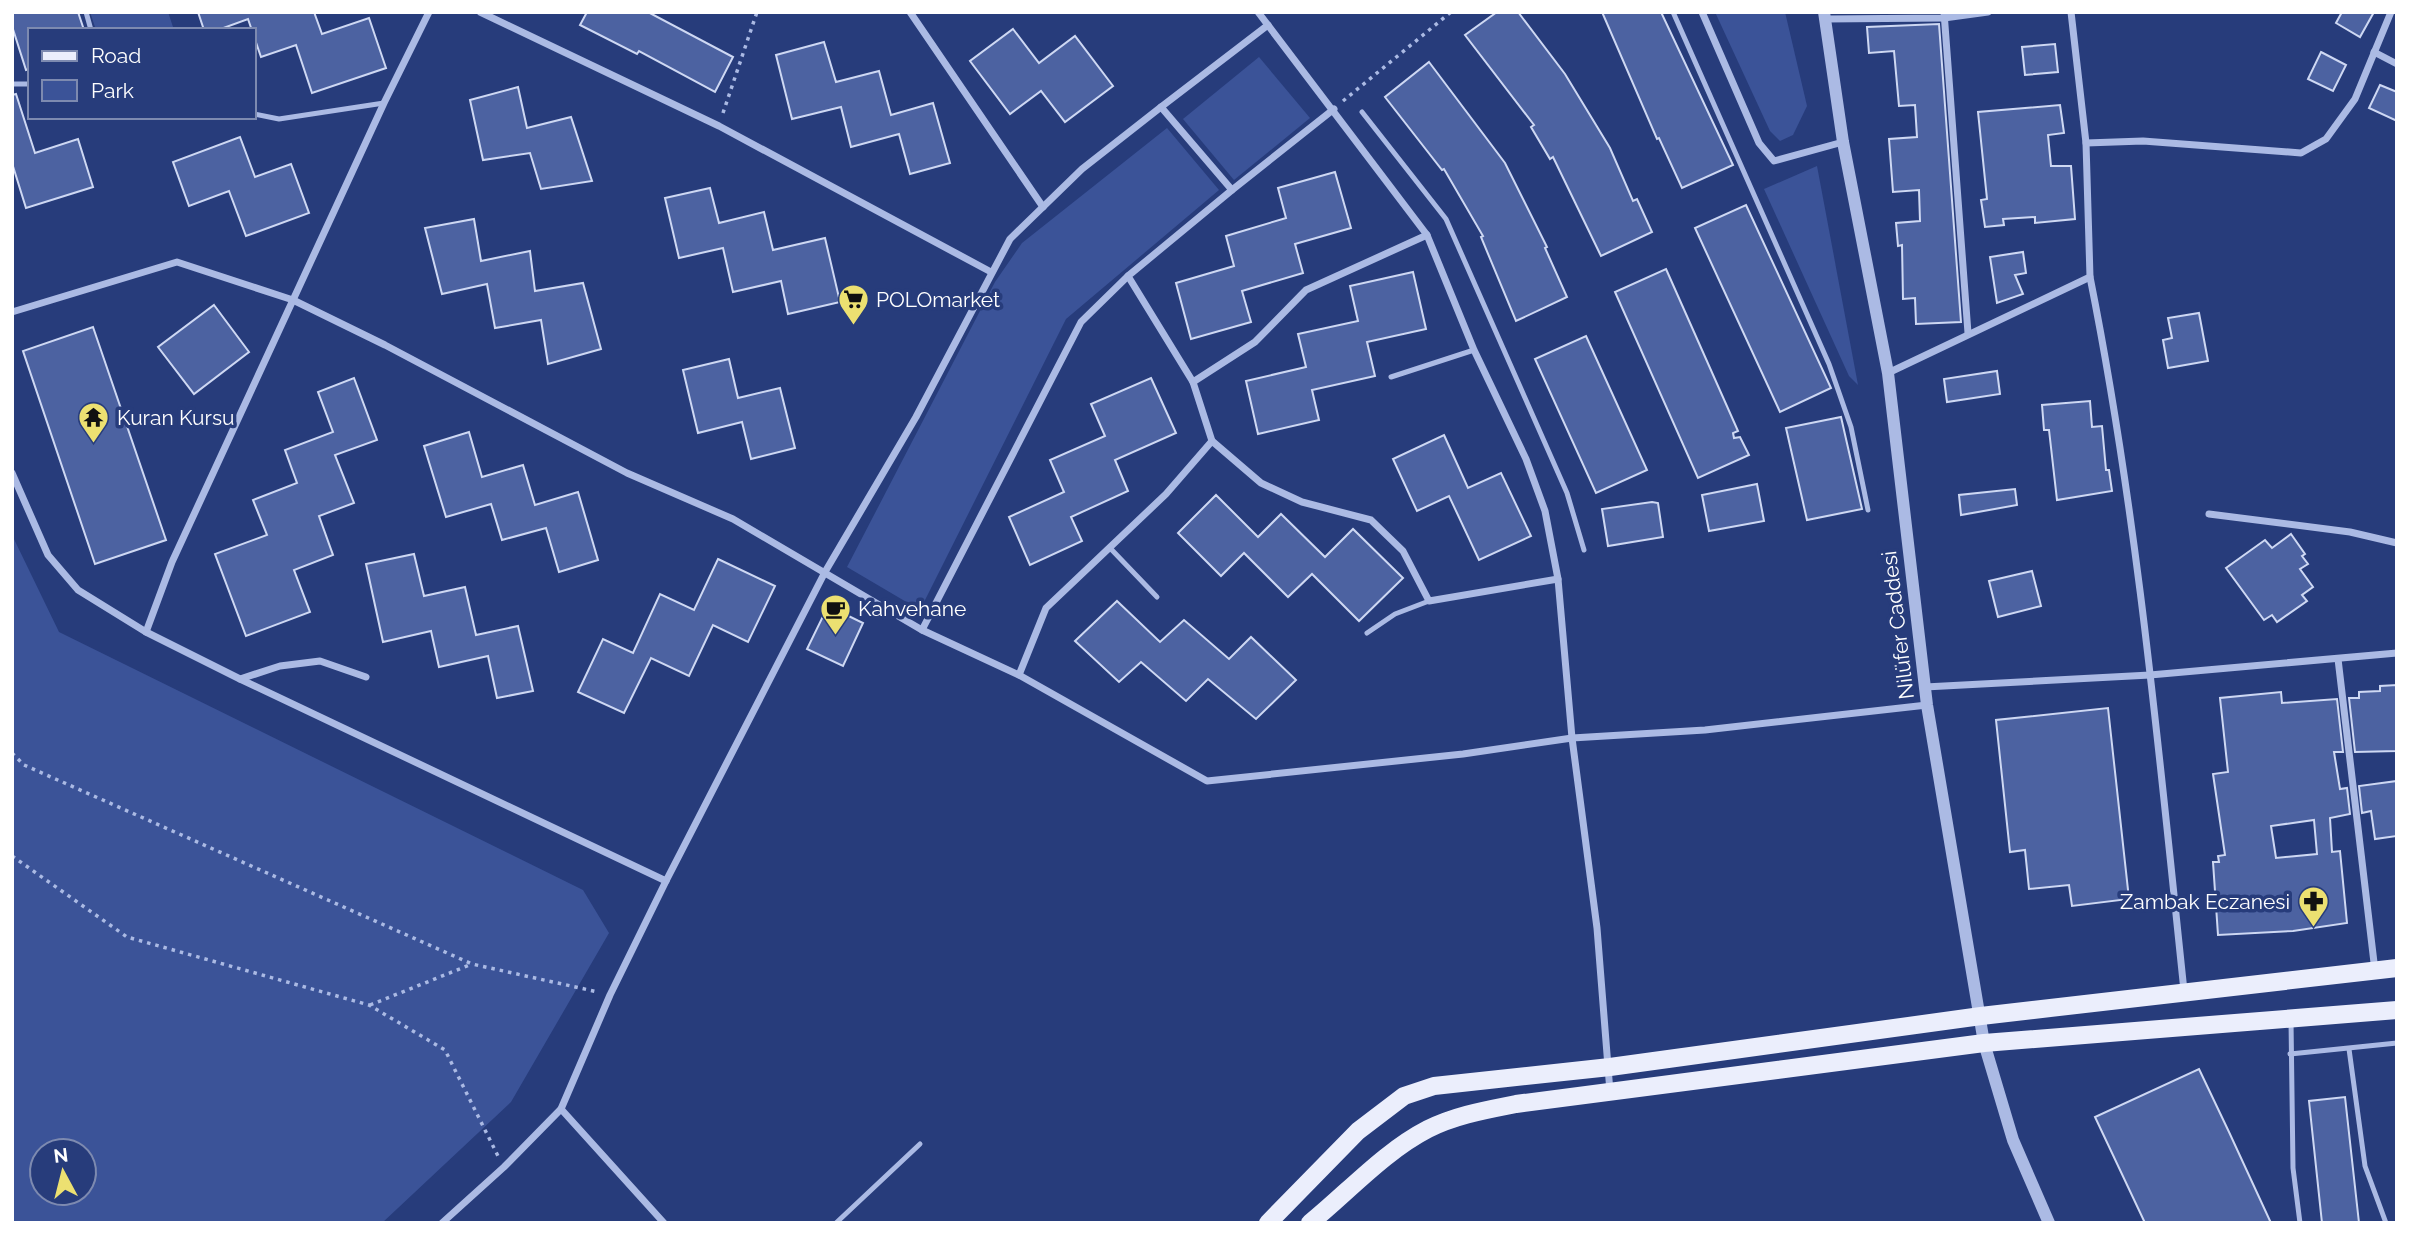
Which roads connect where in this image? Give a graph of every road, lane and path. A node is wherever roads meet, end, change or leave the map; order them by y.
1 (429, 12) edge
2 (480, 12) edge
3 (757, 12) edge
4 (910, 12) edge
5 (1258, 12) edge
6 (1451, 12) edge
7 (1673, 12) edge
8 (1702, 12) edge
9 (1988, 12) edge
10 (2071, 12) edge
11 (2391, 12) edge
12 (1944, 15) edge
13 (1824, 16) edge
14 (1268, 25) junction
15 (2374, 52) junction
16 (2397, 64) edge
17 (384, 103) junction
18 (1161, 107) junction
19 (1334, 109) junction
20 (1362, 112) dead end
21 (256, 114) edge
22 (719, 126) junction
23 (1843, 142) junction
24 (2086, 143) junction
25 (1232, 190) junction
26 (1043, 207) junction
27 (1427, 235) junction
28 (991, 272) junction
29 (1128, 276) junction
30 (2091, 277) junction
31 (293, 300) junction
32 (12, 312) edge
33 (1968, 333) junction
34 (1475, 350) junction
35 (1888, 373) junction
36 (1391, 377) dead end
37 (1193, 382) junction
38 (1212, 440) junction
39 (12, 473) edge
40 (1868, 510) dead end
41 (2209, 514) dead end
42 (2397, 543) edge
43 (1110, 548) junction
44 (1584, 550) dead end
45 (824, 572) junction
46 (1558, 579) junction
47 (1157, 597) dead end
48 (1429, 601) junction
49 (922, 630) junction
50 (146, 632) junction
51 (1367, 634) dead end
52 (2397, 653) edge
53 (2338, 659) junction
54 (1019, 675) junction
55 (2150, 675) junction
56 (366, 677) dead end
57 (240, 679) junction
58 (1925, 687) junction
59 (1927, 705) junction
60 (1572, 738) junction
61 (12, 753) edge
62 (12, 856) edge
63 (666, 881) junction
64 (472, 964) junction
65 (2397, 968) edge
66 (2375, 971) junction
67 (2185, 993) junction
68 (610, 995) junction
69 (369, 1005) junction
70 (2397, 1010) edge
71 (1981, 1016) junction
72 (2291, 1018) junction
73 (1984, 1043) junction
74 (2397, 1043) edge
75 (2349, 1049) junction
76 (2290, 1054) junction
77 (1610, 1067) junction
78 (1610, 1092) junction
79 (561, 1109) junction
80 (920, 1144) dead end
81 (504, 1167) junction
82 (442, 1223) edge
83 (664, 1223) edge
84 (836, 1223) edge
85 (1268, 1223) edge
86 (1310, 1223) edge
87 (2049, 1223) edge
88 (2300, 1223) edge
89 (2386, 1223) edge

1 - 17 street
2 - 22 street
3 - 22 path
4 - 26 street
5 - 14 street
6 - 19 path
7 - 40 lane
8 - 23 street
9 - 12 street
10 - 24 street
11 - 15 street
12 - 13 street
12 - 33 street
13 - 23 street, Nilüfer Caddesi
14 - 18 street
14 - 19 street
15 - 16 street
15 - 24 street
17 - 21 lane
17 - 31 street
18 - 25 street
18 - 26 street
19 - 25 street
19 - 27 street
20 - 44 lane
22 - 28 street
23 - 35 street, Nilüfer Caddesi
24 - 30 street
25 - 29 street
26 - 28 street
27 - 34 street
27 - 37 street
28 - 45 street
29 - 37 street
29 - 49 street
30 - 33 street
30 - 55 street
31 - 32 street
31 - 45 street
31 - 50 street
33 - 35 street
34 - 36 lane
34 - 46 street
35 - 58 street, Nilüfer Caddesi
37 - 38 street
38 - 43 street
38 - 48 street
39 - 50 street
41 - 42 street
43 - 47 lane
43 - 54 street
45 - 49 street
45 - 63 street
46 - 48 street
46 - 60 street
48 - 51 lane
49 - 54 street
50 - 57 street
52 - 53 street
53 - 55 street
53 - 66 street
54 - 60 street
55 - 58 street
55 - 67 street
56 - 57 street
57 - 63 street
58 - 59 street, Nilüfer Caddesi
59 - 60 street
59 - 71 street, Nilüfer Caddesi
60 - 77 street
61 - 64 path
62 - 69 path
63 - 68 street
64 - 68 path
64 - 69 path
65 - 66 main road
66 - 67 main road
67 - 71 main road
68 - 79 street
69 - 81 path
70 - 72 main road
71 - 73 street, Nilüfer Caddesi
71 - 77 main road
72 - 73 main road
72 - 76 lane
73 - 78 main road
73 - 87 street, Nilüfer Caddesi
74 - 75 lane
75 - 76 lane
75 - 89 lane
76 - 88 lane
77 - 78 street
77 - 85 main road
78 - 86 main road
79 - 81 street
79 - 83 street
80 - 84 lane
81 - 82 street

